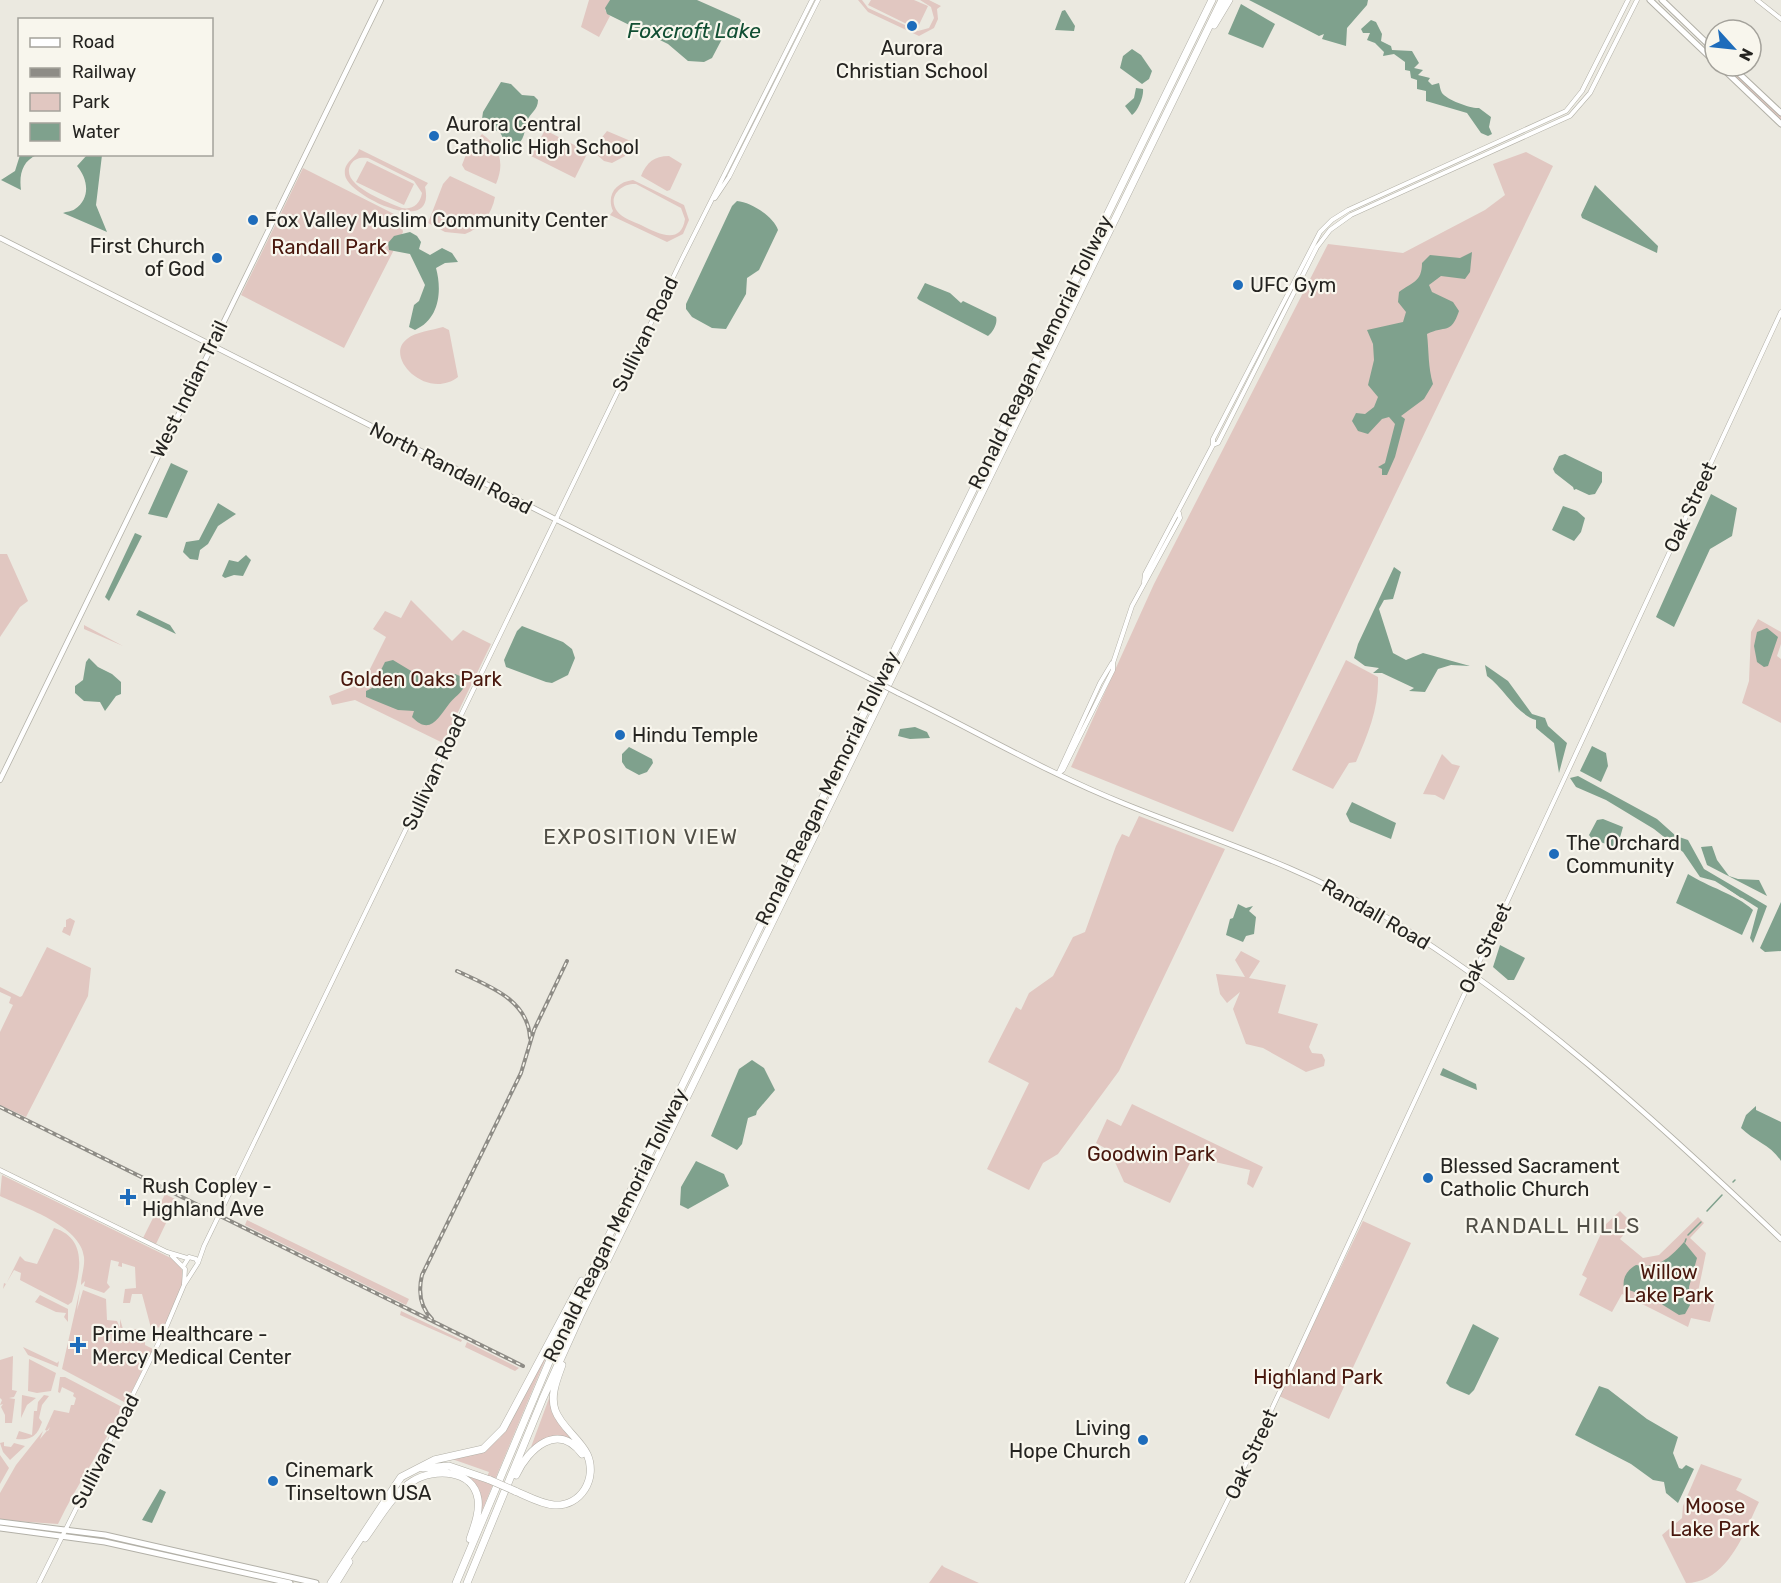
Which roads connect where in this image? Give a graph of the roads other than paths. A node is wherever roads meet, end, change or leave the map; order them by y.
1 (812, 0) edge
2 (818, 0) edge
3 (1207, 0) edge
4 (1212, 0) edge
5 (1222, 0) edge
6 (1228, 0) edge
7 (1628, 0) edge
8 (1637, 0) edge
9 (1650, 0) edge
10 (1662, 0) edge
11 (1757, 0) edge
12 (379, 1) edge
13 (1781, 19) edge
14 (1203, 39) junction
15 (1703, 39) edge
16 (1190, 45) junction
17 (1703, 51) edge
18 (1733, 78) edge
19 (1744, 78) edge
20 (1781, 113) edge
21 (1781, 124) edge
22 (712, 201) junction
23 (0, 238) edge
24 (1781, 312) edge
25 (211, 345) junction
26 (1213, 445) junction
27 (556, 521) junction
28 (901, 694) joint
29 (1058, 774) junction
30 (0, 780) edge
31 (1473, 976) junction
32 (0, 1170) edge
33 (1781, 1239) edge
34 (204, 1246) junction
35 (167, 1252) junction
36 (190, 1257) junction
37 (598, 1259) junction
38 (198, 1263) junction
39 (184, 1267) junction
40 (192, 1271) junction
41 (184, 1285) junction
42 (572, 1334) junction
43 (417, 1466) junction
44 (491, 1479) junction
45 (516, 1489) junction
46 (503, 1495) junction
47 (0, 1522) edge
48 (0, 1528) edge
49 (64, 1532) junction
50 (361, 1543) junction
51 (343, 1572) junction
52 (460, 1574) junction
53 (334, 1581) edge
54 (39, 1583) edge
55 (290, 1583) edge
56 (316, 1583) edge
57 (326, 1583) edge
58 (343, 1583) edge
59 (456, 1583) edge
60 (467, 1583) edge
61 (1186, 1583) edge

1 - 22 street, Sullivan Road
2 - 22 street, Sullivan Road
3 - 16 highway
4 - 16 highway, Ronald Reagan Memorial Tollway
5 - 14 highway, Ronald Reagan Memorial Tollway
6 - 14 highway
7 - 26 street
8 - 26 street
9 - 17 main road
10 - 15 main road
11 - 13 street
12 - 25 main road, West Indian Trail
14 - 42 highway, Ronald Reagan Memorial Tollway
16 - 37 highway, Ronald Reagan Memorial Tollway
18 - 21 main road
19 - 20 main road
22 - 27 street, Sullivan Road
23 - 25 main road, North Randall Road
24 - 31 street, Oak Street
25 - 27 main road, North Randall Road
25 - 30 main road, West Indian Trail
26 - 29 street
27 - 28 main road, North Randall Road, bridge
27 - 34 street, Sullivan Road
28 - 29 main road, Randall Road
29 - 31 main road, Randall Road
31 - 33 main road, Randall Road
31 - 61 street, Oak Street
32 - 35 street
34 - 36 street, Sullivan Road
34 - 38 street, Sullivan Road
35 - 36 street
35 - 39 street
36 - 38 street
36 - 39 street, Sullivan Road
37 - 43 highway
37 - 52 highway, Ronald Reagan Memorial Tollway
38 - 40 street, Sullivan Road
39 - 40 street
39 - 41 street, Sullivan Road
40 - 41 street, Sullivan Road
41 - 49 street, Sullivan Road
42 - 45 highway
42 - 46 highway, Ronald Reagan Memorial Tollway
43 - 44 highway
43 - 53 highway
44 - 45 highway, bridge
44 - 50 highway
45 - 46 highway
46 - 60 highway, Ronald Reagan Memorial Tollway
47 - 49 main road
48 - 49 main road
49 - 54 street, Sullivan Road
49 - 55 main road
49 - 56 main road
50 - 51 highway
50 - 52 highway
51 - 53 highway
51 - 58 highway
52 - 59 highway, Ronald Reagan Memorial Tollway
53 - 57 highway

